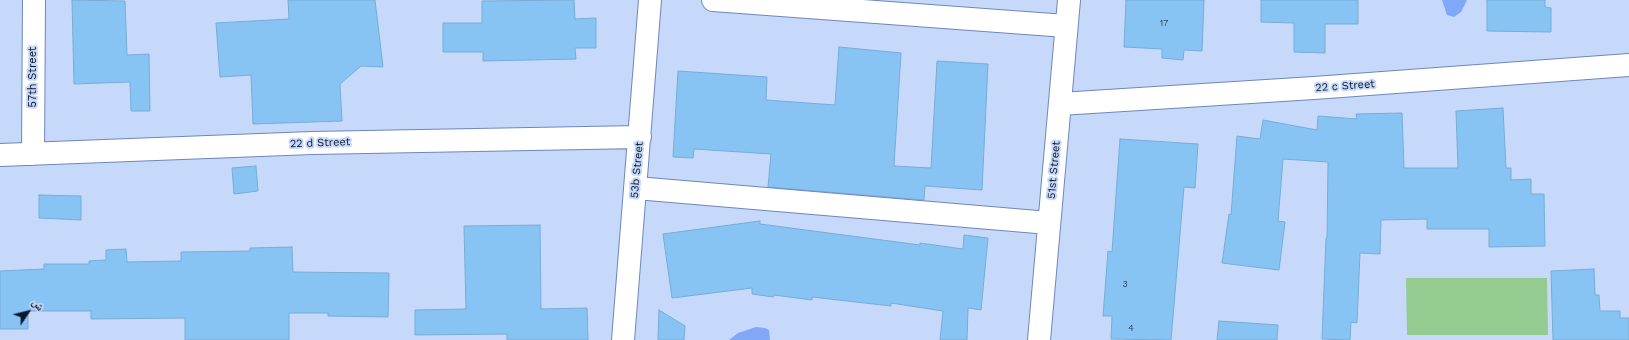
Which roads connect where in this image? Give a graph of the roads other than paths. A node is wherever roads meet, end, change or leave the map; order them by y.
1 (34, 0) edge
2 (650, 0) edge
3 (713, 0) edge
4 (1069, 0) edge
5 (1066, 26) junction
6 (1629, 65) edge
7 (1060, 104) junction
8 (640, 137) junction
9 (33, 154) junction
10 (0, 155) edge
11 (636, 188) junction
12 (1049, 223) junction
13 (623, 340) edge
14 (1039, 340) edge

1 - 9 street, 57th Street
2 - 8 street, 53b Street
3 - 5 street
4 - 5 street, 51st Street
5 - 7 street, 51st Street
6 - 7 street, 22 c Street
7 - 12 street, 51st Street
8 - 9 street, 22 d Street
8 - 11 street, 53b Street
9 - 10 street, 22 d Street
11 - 12 street
11 - 13 street, 53b Street
12 - 14 street, 51st Street

